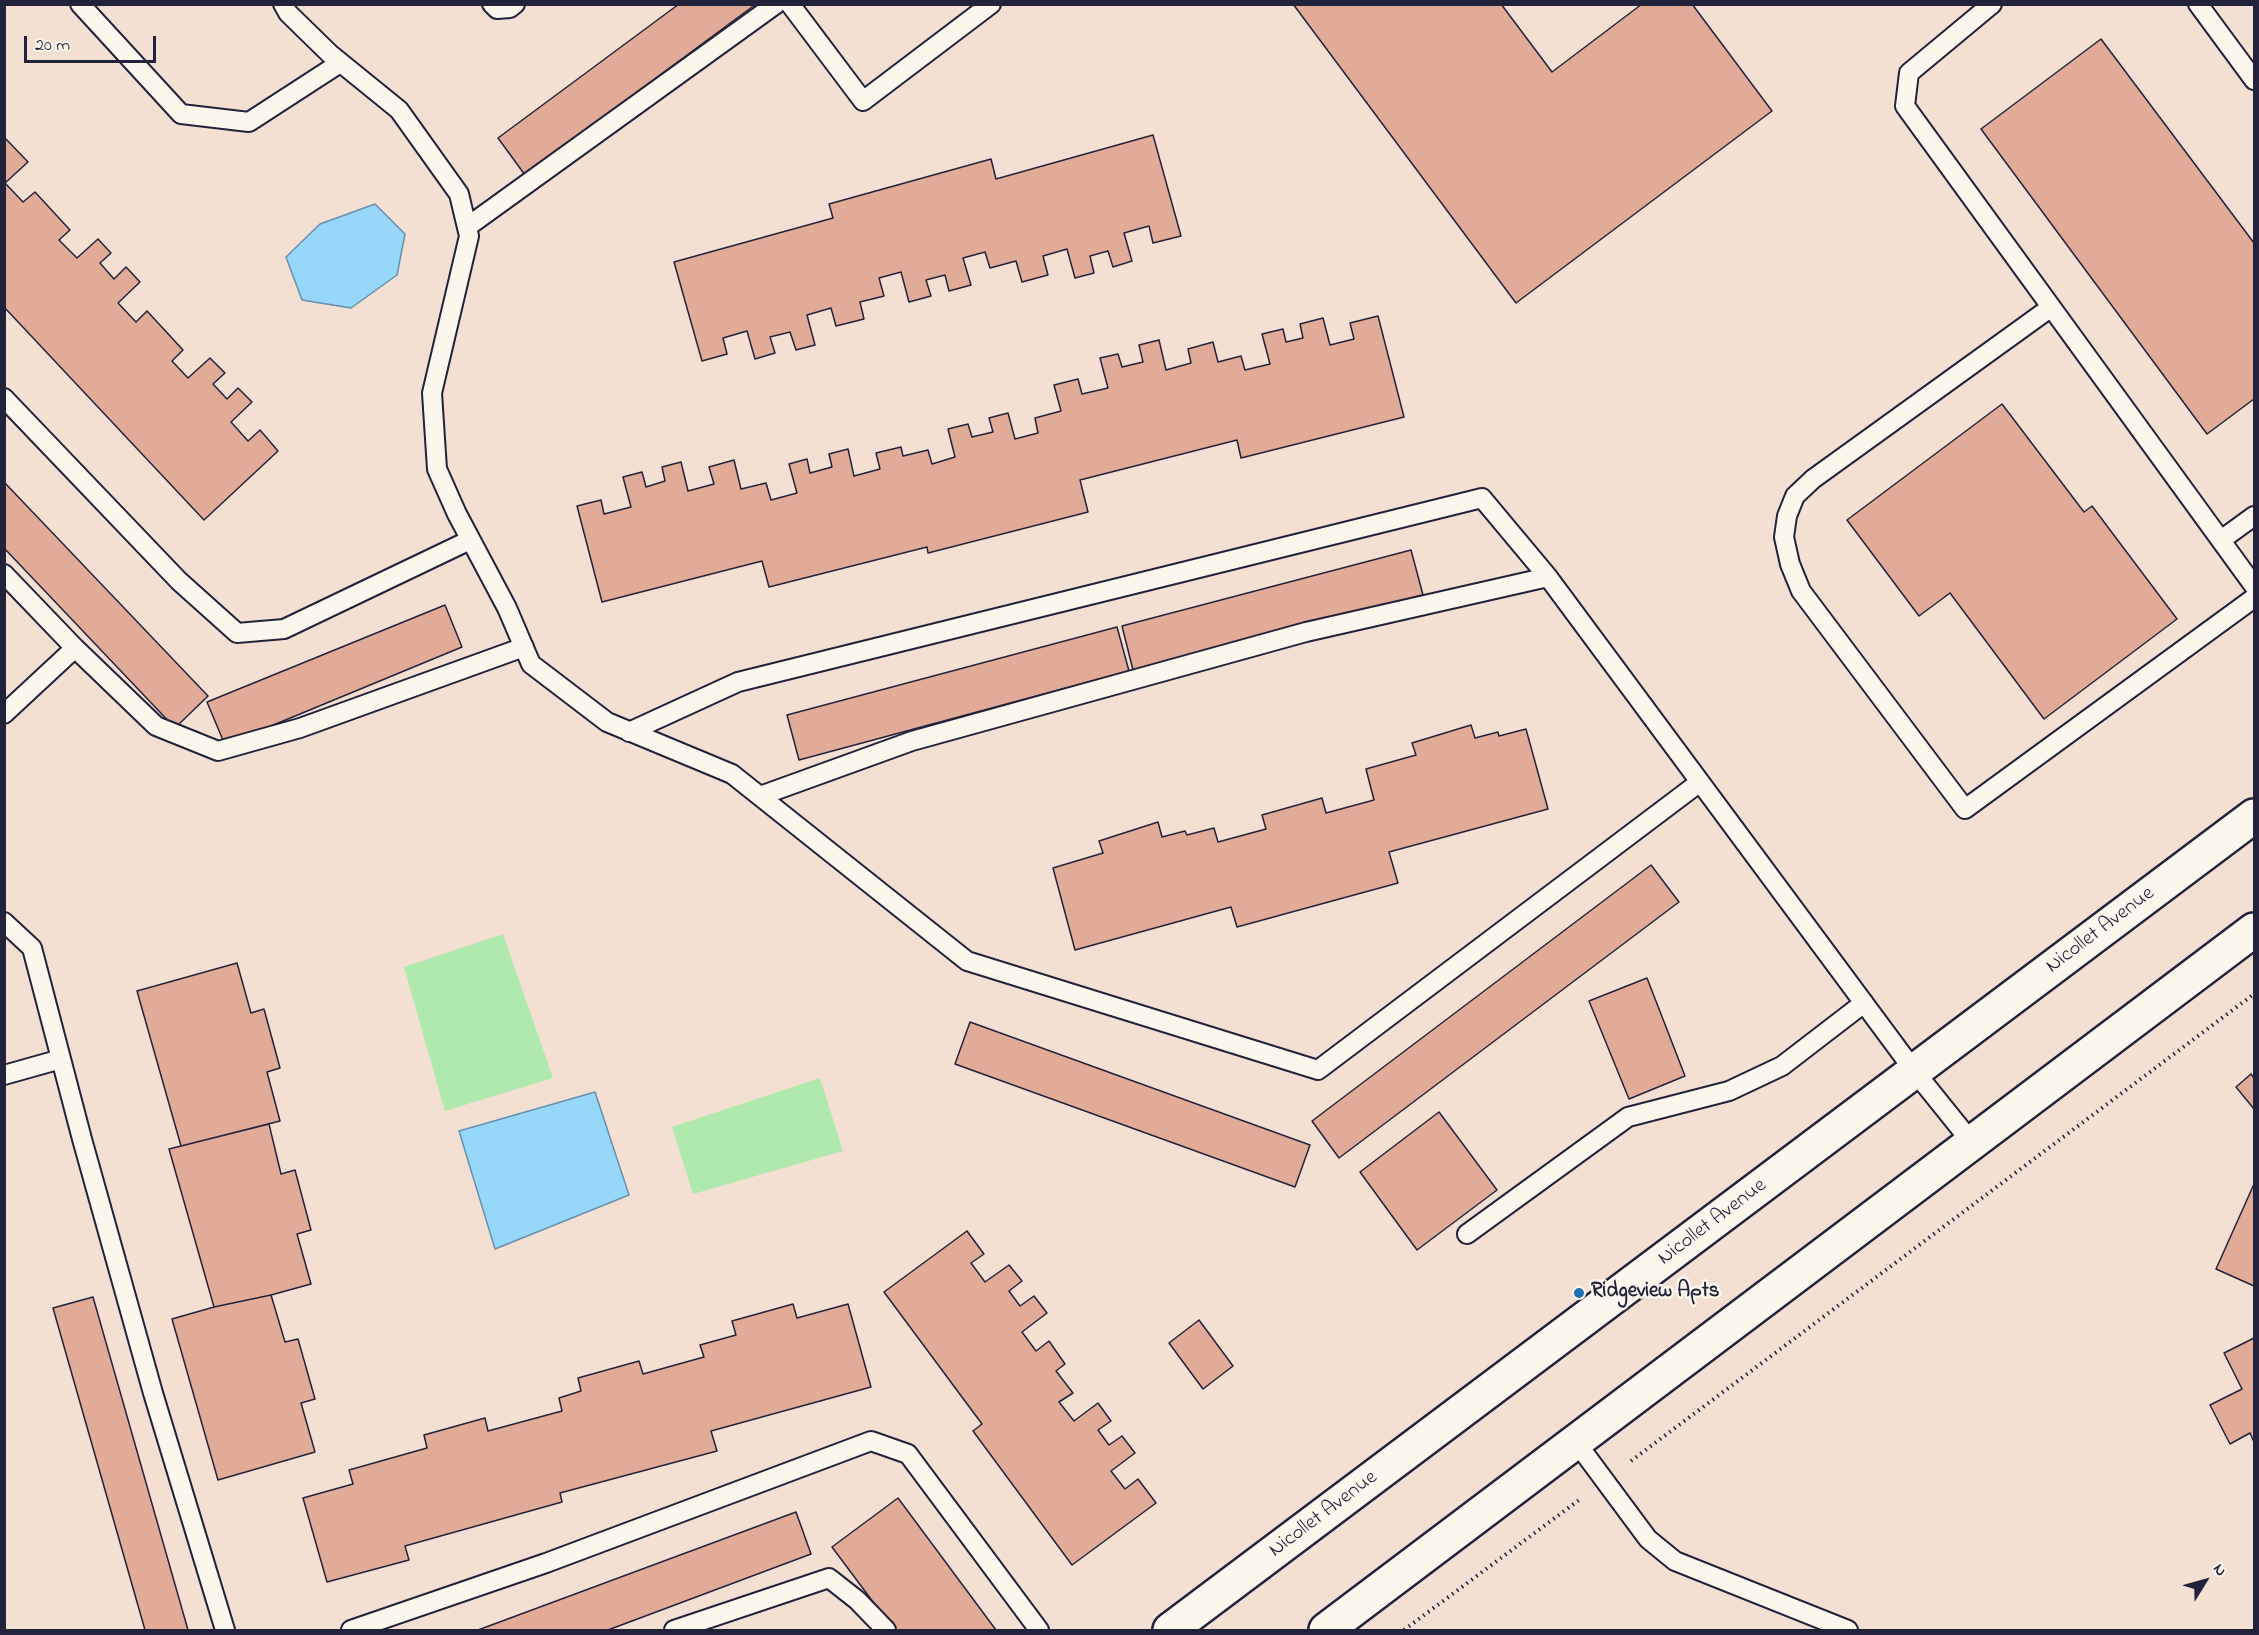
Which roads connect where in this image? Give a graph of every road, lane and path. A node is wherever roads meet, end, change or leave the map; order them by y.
1 (80, 4) edge
2 (283, 4) edge
3 (492, 4) edge
4 (515, 4) edge
5 (776, 4) edge
6 (790, 4) edge
7 (991, 4) edge
8 (1992, 4) edge
9 (2198, 4) edge
10 (340, 63) junction
11 (2254, 80) edge
12 (467, 227) junction
13 (2050, 308) junction
14 (4, 398) edge
15 (2254, 516) edge
16 (470, 540) junction
17 (2221, 540) junction
18 (4, 574) edge
19 (1548, 577) junction
20 (2254, 586) edge
21 (2254, 598) edge
22 (524, 647) junction
23 (75, 648) junction
24 (4, 714) edge
25 (629, 732) junction
26 (1700, 782) junction
27 (760, 796) junction
28 (2254, 816) edge
29 (4, 922) edge
30 (2254, 930) edge
31 (2254, 994) edge
32 (1864, 1003) junction
33 (61, 1059) junction
34 (1915, 1072) junction
35 (4, 1075) edge
36 (1973, 1144) junction
37 (1467, 1234) dead end
38 (1576, 1442) junction
39 (1605, 1480) junction
40 (225, 1630) edge
41 (351, 1630) edge
42 (674, 1630) edge
43 (886, 1630) edge
44 (1039, 1630) edge
45 (1170, 1630) edge
46 (1326, 1630) edge
47 (1404, 1630) edge
48 (1848, 1630) edge

1 - 10 lane
2 - 10 lane
3 - 4 lane
5 - 12 lane
6 - 7 lane
8 - 13 lane
9 - 11 lane
10 - 12 lane
12 - 16 lane
13 - 17 lane
13 - 21 lane
14 - 16 lane
15 - 17 lane
16 - 22 lane
17 - 20 lane
18 - 23 lane
19 - 25 lane
19 - 26 lane
19 - 27 lane
22 - 23 lane
22 - 25 lane
23 - 24 lane
25 - 27 lane
26 - 27 lane
26 - 32 lane
28 - 34 main road, Nicollet Avenue
29 - 33 lane
30 - 36 main road
31 - 39 path
32 - 34 lane
32 - 37 lane
33 - 35 lane
33 - 40 lane
34 - 36 lane
34 - 45 main road, Nicollet Avenue
36 - 38 main road
38 - 39 lane
38 - 46 main road
39 - 47 path
39 - 48 lane
41 - 44 lane
42 - 43 lane

